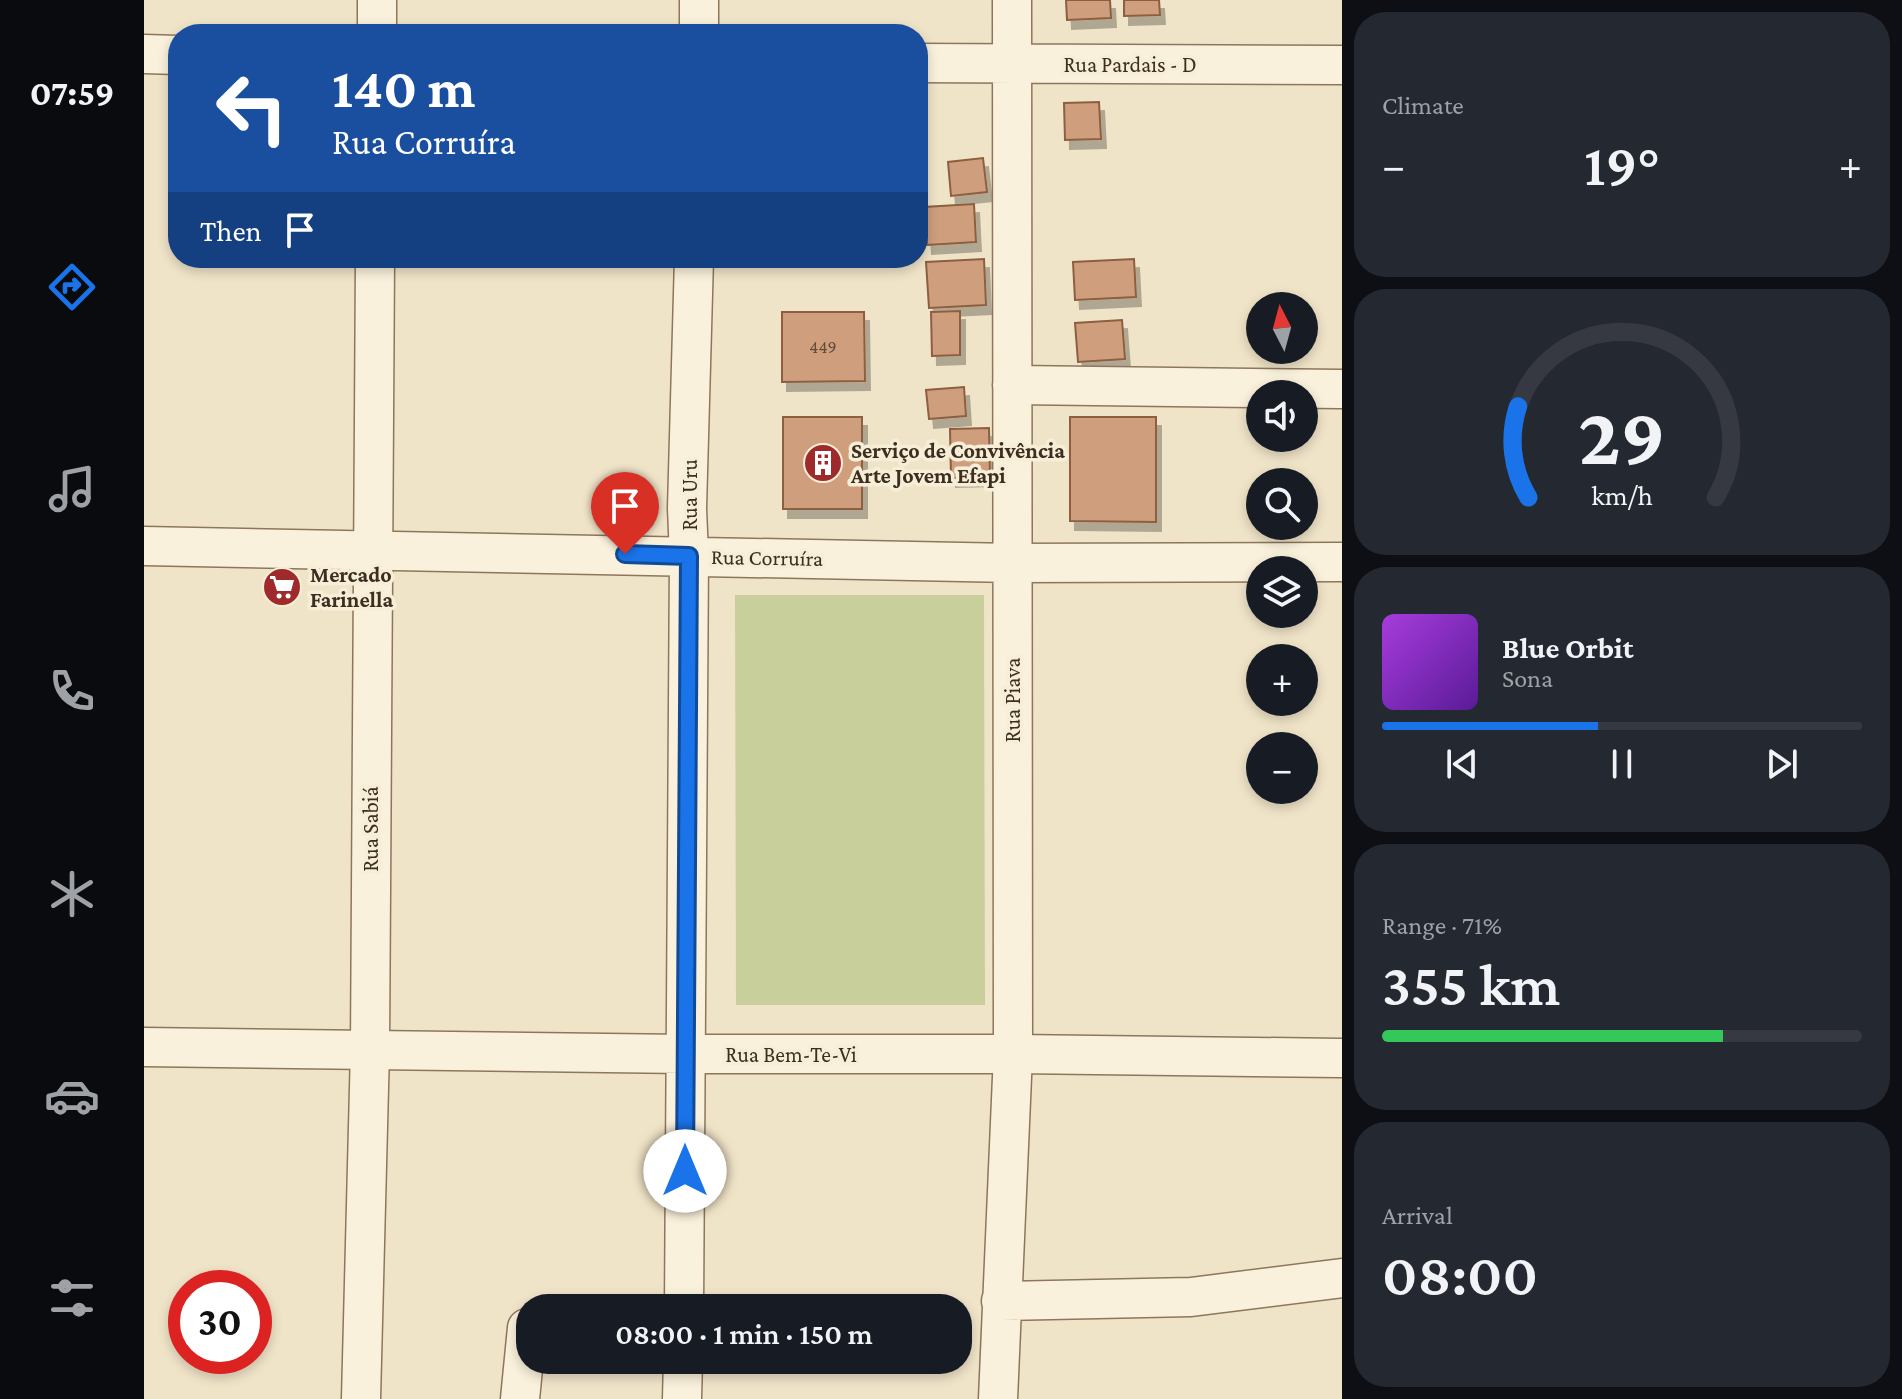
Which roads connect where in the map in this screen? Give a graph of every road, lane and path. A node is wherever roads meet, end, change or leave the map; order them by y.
1 (377, 0) edge
2 (699, 0) edge
3 (1012, 0) edge
4 (377, 24) edge
5 (699, 24) edge
6 (144, 54) edge
7 (168, 55) edge
8 (928, 63) edge
9 (1011, 63) junction
10 (1342, 65) edge
11 (375, 268) edge
12 (694, 268) edge
13 (1012, 385) junction
14 (1342, 389) edge
15 (144, 546) edge
16 (371, 549) junction
17 (689, 556) junction
18 (1342, 562) edge
19 (1012, 563) junction
20 (144, 1047) edge
21 (370, 1049) junction
22 (685, 1054) junction
23 (1013, 1054) junction
24 (1342, 1058) edge
25 (1342, 1278) edge
26 (684, 1294) edge
27 (1001, 1301) junction
28 (522, 1374) edge
29 (683, 1374) edge
30 (361, 1399) edge
31 (520, 1399) edge
32 (682, 1399) edge
33 (998, 1399) edge

1 - 4 street
2 - 5 street
3 - 9 street, Rua Piava
6 - 7 street
8 - 9 street, Rua Pardais - D
9 - 10 street, Rua Pardais - D
9 - 13 street, Rua Piava
11 - 16 street, Rua Sabiá
12 - 17 street, Rua Uru
13 - 14 street
13 - 19 street, Rua Piava
15 - 16 street, Rua Corruíra
16 - 17 street, Rua Corruíra
16 - 21 street, Rua Sabiá
17 - 19 street, Rua Corruíra
17 - 22 street, Rua Uru
18 - 19 street, Rua Corruíra
19 - 23 street, Rua Piava
20 - 21 street, Rua Bem-Te-Vi
21 - 22 street, Rua Bem-Te-Vi
21 - 30 street, Rua Sabiá
22 - 23 street, Rua Bem-Te-Vi
22 - 26 street, Rua Uru
23 - 24 street, Rua Bem-Te-Vi
23 - 27 street, Rua Piava
25 - 27 street
27 - 33 street, Rua Piava
28 - 31 street
29 - 32 street

